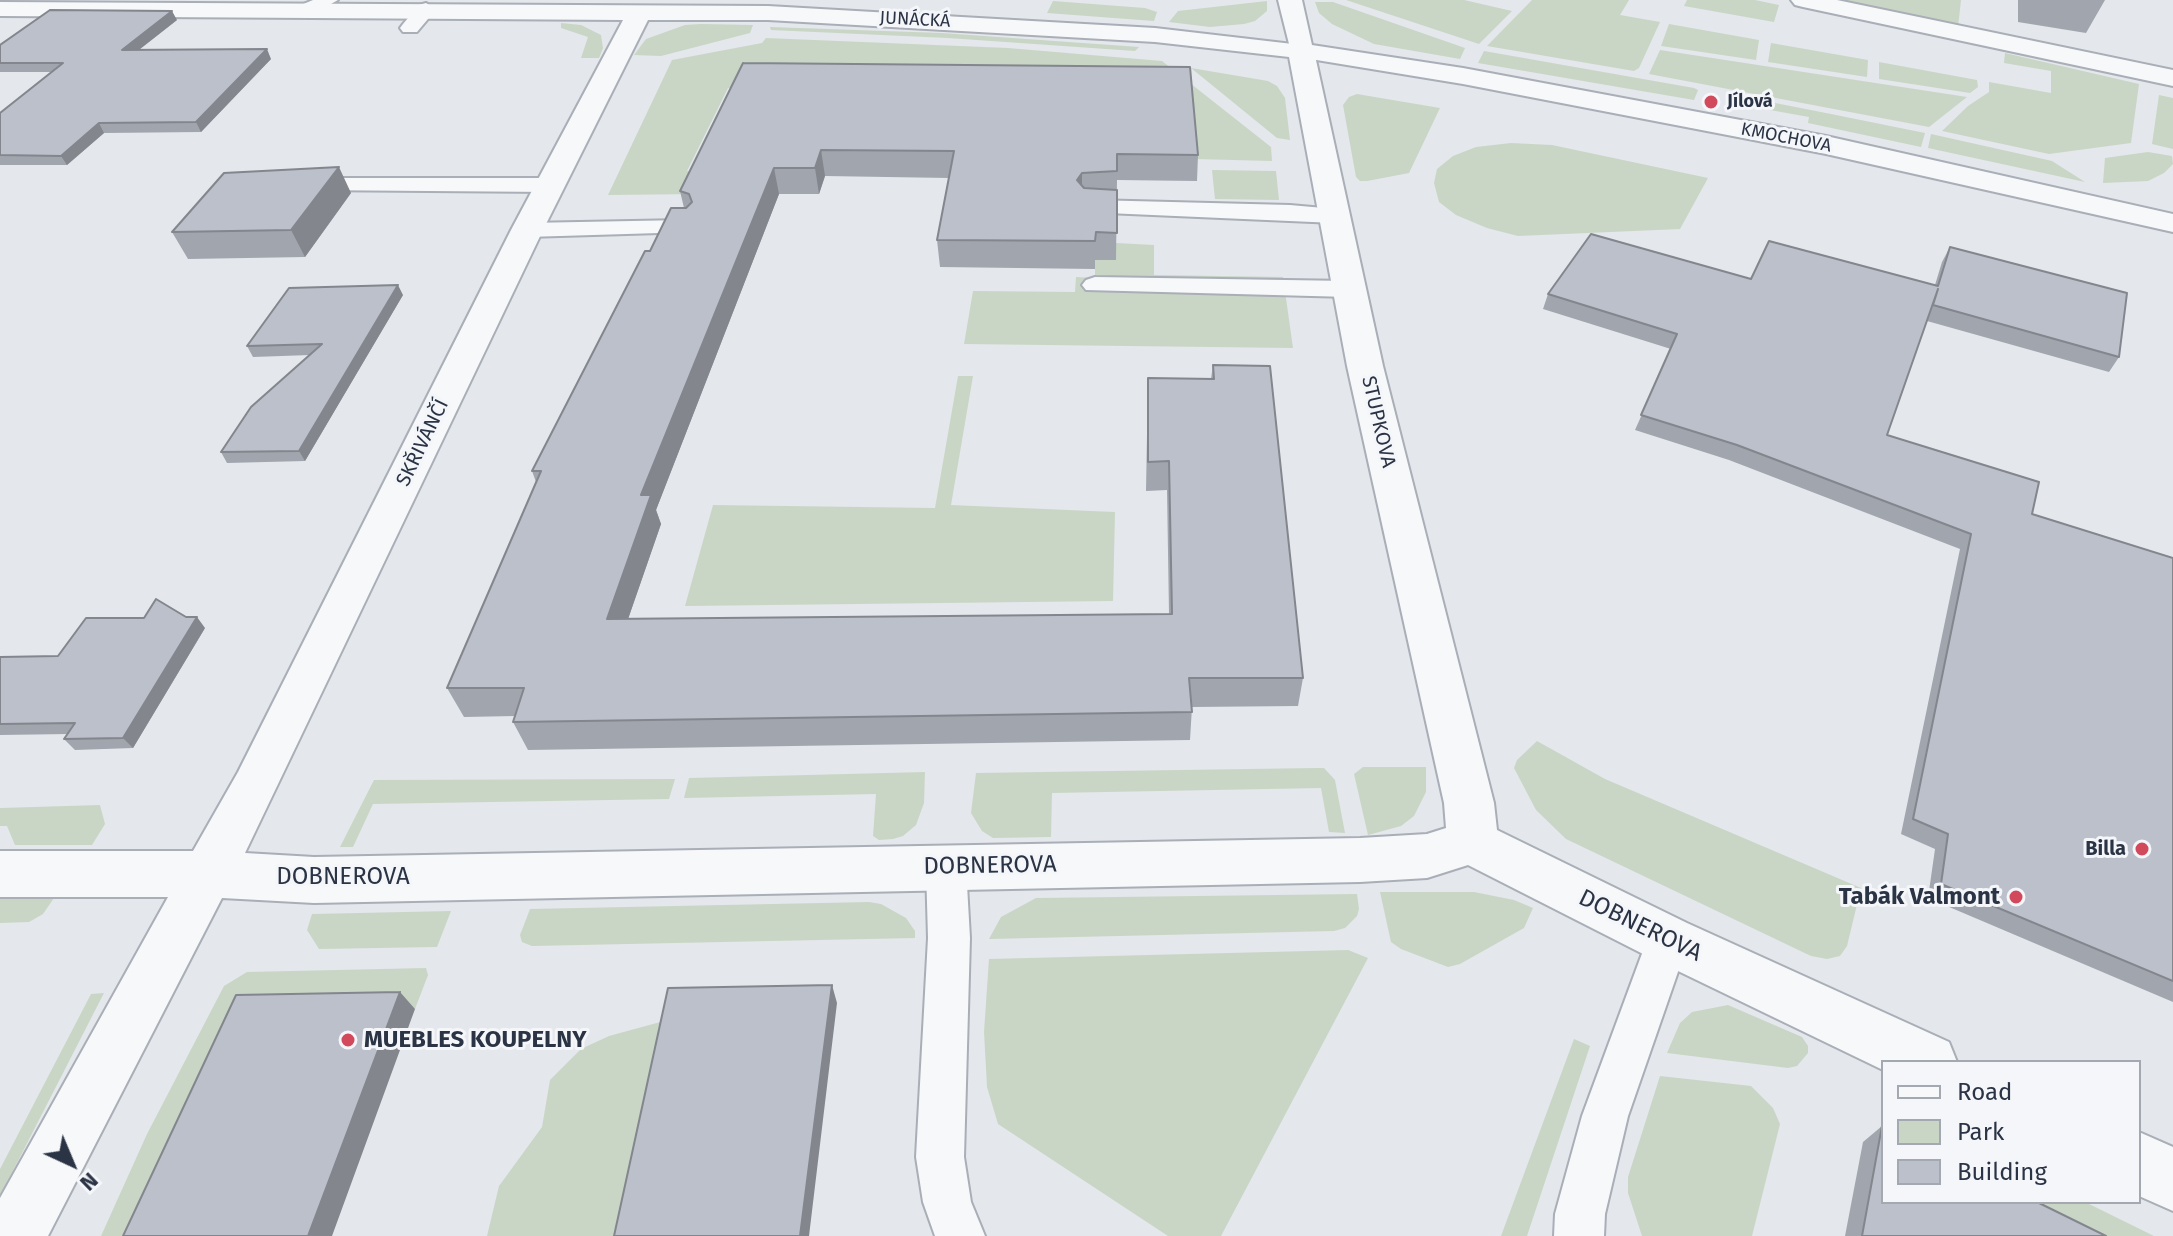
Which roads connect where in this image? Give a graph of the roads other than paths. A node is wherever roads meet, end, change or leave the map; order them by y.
1 (1290, 0) edge
2 (1803, 0) edge
3 (318, 4) edge
4 (426, 9) junction
5 (3, 10) edge
6 (640, 11) junction
7 (410, 28) dead end
8 (1301, 51) junction
9 (2173, 78) edge
10 (315, 185) edge
11 (551, 185) junction
12 (1092, 207) edge
13 (1335, 216) junction
14 (2173, 223) edge
15 (684, 227) edge
16 (527, 230) junction
17 (1095, 285) dead end
18 (1349, 289) junction
19 (1471, 842) junction
20 (946, 867) junction
21 (0, 874) edge
22 (208, 874) junction
23 (1668, 940) junction
24 (1924, 1060) edge
25 (2141, 1164) edge
26 (2173, 1180) edge
27 (14, 1236) edge
28 (960, 1236) edge
29 (1579, 1236) edge

1 - 8 street, STUPKOVA
2 - 9 street
3 - 4 street, JUNÁCKÁ
3 - 5 street, JUNÁCKÁ
4 - 6 street, JUNÁCKÁ
4 - 7 lane
6 - 8 street, JUNÁCKÁ
6 - 11 street, SKŘIVÁNČÍ
8 - 13 street, STUPKOVA
8 - 14 street, KMOCHOVA
10 - 11 lane
11 - 16 street, SKŘIVÁNČÍ
12 - 13 lane
13 - 18 street, STUPKOVA
15 - 16 lane
16 - 22 street, SKŘIVÁNČÍ
17 - 18 lane
18 - 19 street, STUPKOVA
19 - 20 street, DOBNEROVA
19 - 23 street, DOBNEROVA
20 - 22 street, DOBNEROVA
20 - 28 lane
21 - 22 street, DOBNEROVA
22 - 27 street, SKŘIVÁNČÍ
23 - 24 street, DOBNEROVA
23 - 29 lane
25 - 26 street

